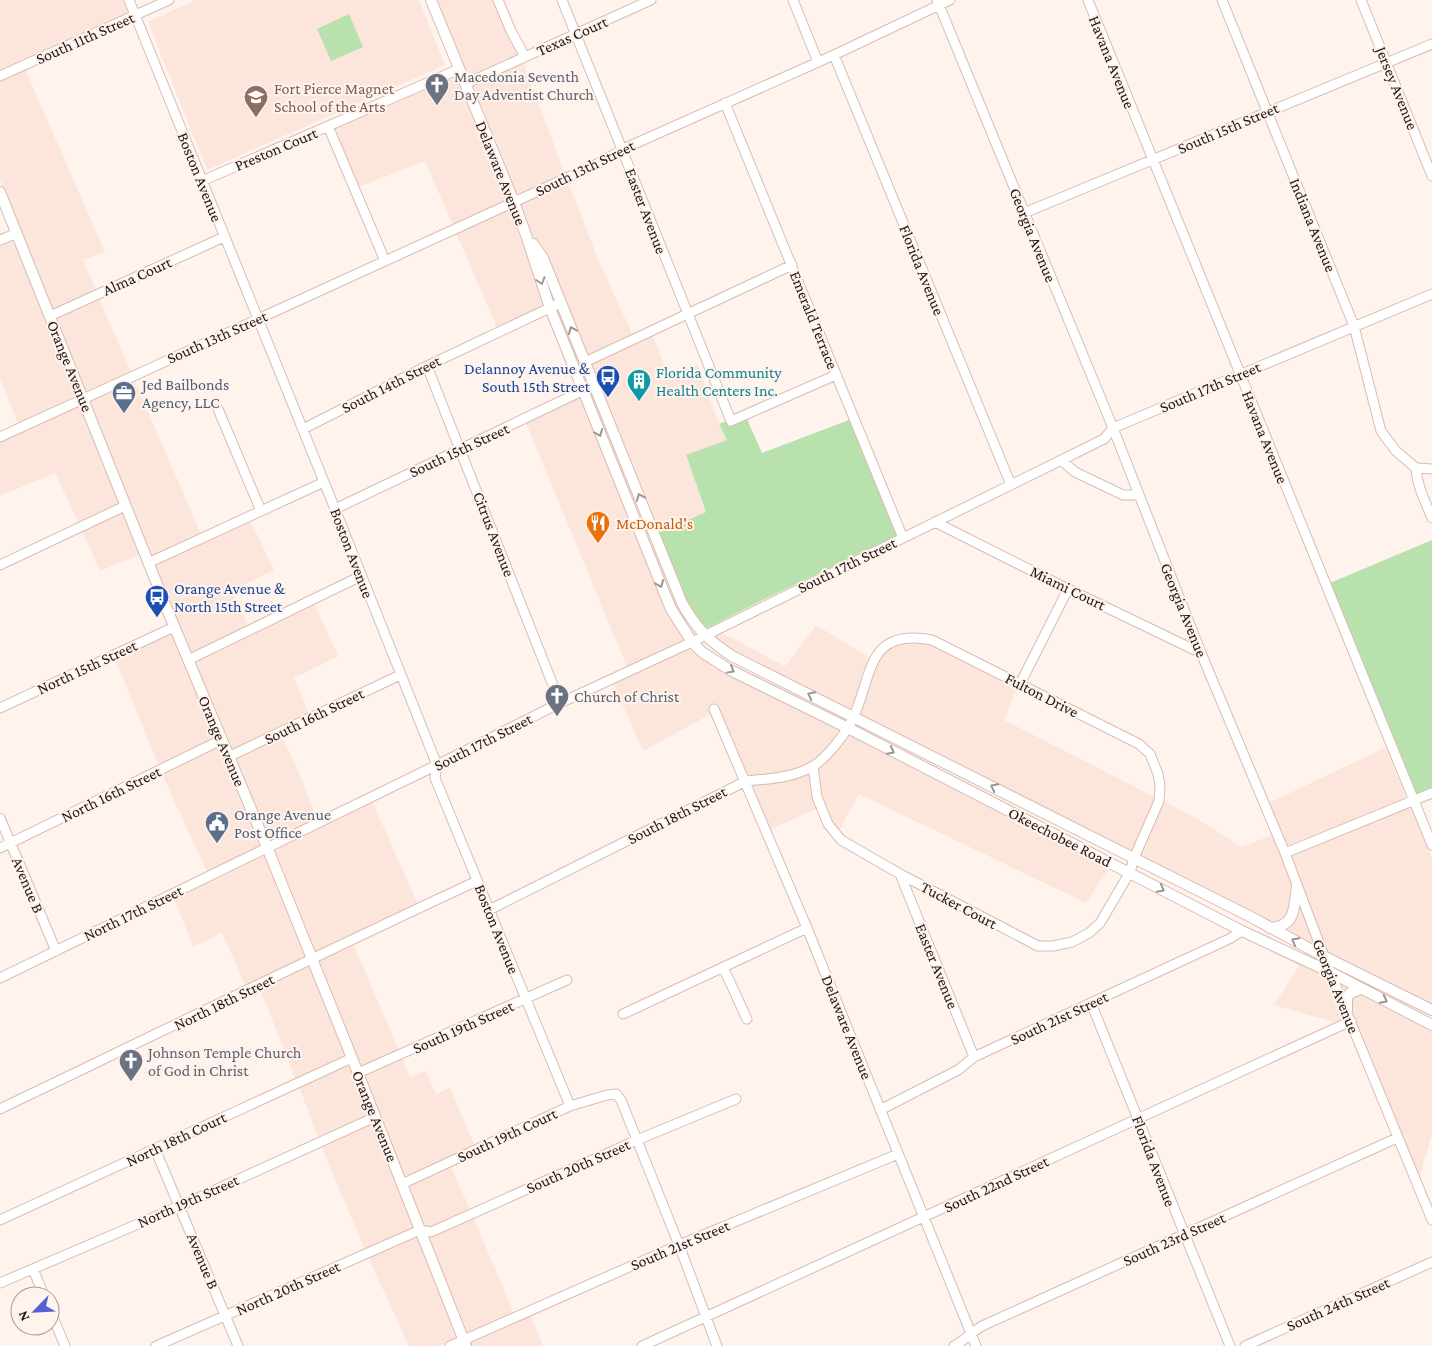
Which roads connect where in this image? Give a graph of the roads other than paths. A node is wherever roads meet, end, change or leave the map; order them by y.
1 (128, 0) edge
2 (169, 0) edge
3 (431, 0) edge
4 (498, 0) edge
5 (562, 0) edge
6 (651, 0) edge
7 (793, 0) edge
8 (950, 0) edge
9 (1088, 0) edge
10 (1222, 0) edge
11 (1361, 0) edge
12 (938, 3) edge
13 (135, 16) junction
14 (575, 34) junction
15 (1432, 44) edge
16 (834, 55) junction
17 (525, 56) junction
18 (818, 62) junction
19 (1387, 62) junction
20 (459, 69) junction
21 (0, 76) edge
22 (465, 84) junction
23 (725, 103) junction
24 (1268, 112) junction
25 (328, 126) junction
26 (622, 149) junction
27 (1152, 160) junction
28 (1432, 176) edge
29 (202, 181) junction
30 (0, 192) edge
31 (514, 202) junction
32 (1024, 213) junction
33 (17, 233) junction
34 (526, 235) junction
35 (224, 237) junction
36 (0, 240) edge
37 (384, 262) junction
38 (792, 266) junction
39 (1432, 294) edge
40 (561, 303) junction
41 (550, 308) junction
42 (50, 316) junction
43 (688, 316) junction
44 (258, 319) junction
45 (1354, 326) junction
46 (585, 362) junction
47 (427, 366) junction
48 (1239, 374) junction
49 (836, 375) junction
50 (582, 391) junction
51 (83, 398) junction
52 (218, 409) dead end
53 (303, 428) junction
54 (1113, 428) junction
55 (0, 437) edge
56 (461, 450) junction
57 (1061, 460) junction
58 (1416, 468) junction
59 (1432, 469) edge
60 (324, 482) junction
61 (1011, 485) junction
62 (1138, 495) junction
63 (125, 506) junction
64 (335, 509) junction
65 (260, 511) junction
66 (1432, 518) edge
67 (935, 522) junction
68 (903, 538) junction
69 (148, 563) junction
70 (0, 565) edge
71 (361, 576) junction
72 (1068, 589) junction
73 (174, 627) junction
74 (704, 636) junction
75 (692, 642) junction
76 (1201, 653) junction
77 (188, 660) junction
78 (400, 675) junction
79 (1020, 684) junction
80 (560, 703) junction
81 (0, 708) edge
82 (714, 709) dead end
83 (854, 716) junction
84 (848, 728) junction
85 (221, 740) junction
86 (228, 758) junction
87 (437, 766) junction
88 (813, 766) junction
89 (746, 781) junction
90 (1432, 793) edge
91 (1414, 800) junction
92 (0, 818) edge
93 (10, 843) junction
94 (1432, 845) edge
95 (267, 847) junction
96 (0, 848) edge
97 (1285, 853) junction
98 (1134, 858) junction
99 (1130, 872) junction
100 (900, 874) junction
101 (477, 881) junction
102 (1297, 886) junction
103 (489, 910) junction
104 (807, 928) junction
105 (1270, 928) junction
106 (1242, 931) junction
107 (56, 951) junction
108 (1325, 957) junction
109 (311, 958) junction
110 (723, 967) junction
111 (1330, 972) junction
112 (0, 978) edge
113 (567, 980) dead end
114 (1362, 989) junction
115 (526, 999) junction
116 (1091, 1003) junction
117 (1432, 1010) edge
118 (623, 1014) dead end
119 (1349, 1017) junction
120 (747, 1019) dead end
121 (1432, 1025) edge
122 (974, 1057) junction
123 (352, 1058) junction
124 (358, 1073) junction
125 (736, 1099) dead end
126 (570, 1106) junction
127 (0, 1109) edge
128 (880, 1110) junction
129 (376, 1118) junction
130 (1138, 1118) junction
131 (1397, 1138) junction
132 (637, 1140) junction
133 (155, 1149) junction
134 (898, 1154) junction
135 (402, 1184) junction
136 (180, 1206) junction
137 (924, 1218) junction
138 (0, 1220) edge
139 (1432, 1220) edge
140 (420, 1230) junction
141 (1183, 1235) junction
142 (679, 1245) junction
143 (1432, 1262) edge
144 (33, 1269) junction
145 (0, 1283) edge
146 (40, 1286) edge
147 (226, 1316) junction
148 (706, 1317) junction
149 (971, 1333) junction
150 (60, 1334) edge
151 (465, 1343) edge
152 (65, 1346) edge
153 (156, 1346) edge
154 (238, 1346) edge
155 (450, 1346) edge
156 (642, 1346) edge
157 (716, 1346) edge
158 (954, 1346) edge
159 (976, 1346) edge
160 (1230, 1346) edge
161 (1244, 1346) edge

1 - 13 street, Boston Avenue
2 - 13 street, South 11th Street
3 - 20 main road, Delaware Avenue
4 - 17 street
5 - 14 street, Easter Avenue
6 - 14 street, Texas Court
7 - 18 street
8 - 12 street, South 13th Street
9 - 27 street, Havana Avenue
10 - 24 street, Indiana Avenue
11 - 19 street, Jersey Avenue
12 - 16 street, South 13th Street
12 - 32 street, Georgia Avenue
13 - 21 street, South 11th Street
13 - 29 street, Boston Avenue
14 - 17 street, Texas Court
14 - 26 street, Easter Avenue
15 - 19 street, South 15th Street
16 - 18 street, South 13th Street
16 - 61 street, Florida Avenue
17 - 22 street, Texas Court
18 - 23 street, South 13th Street
19 - 24 street, South 15th Street
19 - 28 street, Jersey Avenue
20 - 22 main road, Delaware Avenue
20 - 25 street, Preston Court
22 - 31 main road, Delaware Avenue
23 - 26 street, South 13th Street
23 - 38 street, Emerald Terrace
24 - 27 street, South 15th Street
24 - 45 street, Indiana Avenue
25 - 29 street, Preston Court
25 - 37 street
26 - 31 street, South 13th Street
26 - 43 street, Easter Avenue
27 - 32 street, South 15th Street
27 - 48 street, Havana Avenue
29 - 35 street, Boston Avenue
30 - 33 main road, Orange Avenue
31 - 34 main road, Delaware Avenue
31 - 37 street, South 13th Street
32 - 54 street, Georgia Avenue
33 - 36 street
33 - 42 main road, Orange Avenue
34 - 40 main road, Delaware Avenue
34 -> 41 main road, Delaware Avenue
35 - 42 street, Alma Court
35 - 44 street, Boston Avenue
37 - 44 street, South 13th Street
38 - 43 street
38 - 49 street, Emerald Terrace
39 - 45 street, South 17th Street
40 - 41 street, South 14th Street
46 -> 40 main road, Delaware Avenue
41 - 47 street, South 14th Street
41 - 50 main road, Delaware Avenue
42 - 51 main road, Orange Avenue
43 - 46 street
43 - 49 street, Easter Avenue
44 - 51 street, South 13th Street
44 - 53 street, Boston Avenue
45 - 48 street, South 17th Street
45 - 58 street, Indiana Avenue
74 -> 46 main road, Delaware Avenue
47 - 53 street, South 14th Street
47 - 56 street, Citrus Avenue
48 - 54 street, South 17th Street
48 - 91 street, Havana Avenue
49 - 68 street, Emerald Terrace
50 - 56 street, South 15th Street
50 -> 75 main road, Delaware Avenue
51 - 55 street, South 13th Street
51 - 63 main road, Orange Avenue
52 - 65 street
53 - 60 street, Boston Avenue
54 - 57 street, South 17th Street
54 - 62 street, Georgia Avenue
56 - 64 street, South 15th Street
56 - 80 street, Citrus Avenue
57 - 61 street, South 17th Street
57 - 62 street
58 - 59 street
58 - 66 street
60 - 64 street, Boston Avenue
60 - 65 street
61 - 67 street, South 17th Street
62 - 76 street, Georgia Avenue
63 - 69 main road, Orange Avenue
63 - 70 street
64 - 71 street, Boston Avenue
65 - 69 street
67 - 68 street, South 17th Street
67 - 72 street, Miami Court
68 - 74 street, South 17th Street
69 - 73 main road, Orange Avenue
71 - 77 street
71 - 78 street, Boston Avenue
72 - 76 street, Miami Court
72 - 79 street
73 - 77 main road, Orange Avenue
73 - 81 street, North 15th Street
74 - 75 street, South 17th Street
83 -> 74 main road, Okeechobee Road
75 - 80 street, South 17th Street
75 -> 84 main road, Okeechobee Road
76 - 97 street, Georgia Avenue
77 - 85 main road, Orange Avenue
78 - 86 street, South 16th Street
78 - 87 street, Boston Avenue
79 - 83 street, Fulton Drive
79 - 98 street, Fulton Drive
80 - 87 street, South 17th Street
82 - 89 street, Delaware Avenue
83 - 84 street, South 18th Street
98 -> 83 main road, Okeechobee Road
84 - 88 street, South 18th Street
84 -> 99 main road, Okeechobee Road
85 - 86 main road, Orange Avenue
85 - 93 street, North 16th Street
86 - 95 main road, Orange Avenue
87 - 95 street, South 17th Street
87 - 101 street, Boston Avenue
88 - 89 street, South 18th Street
88 - 100 street, Tucker Court
89 - 103 street, South 18th Street
89 - 104 street, Delaware Avenue
90 - 91 street
91 - 94 street, Havana Avenue
91 - 97 street
92 - 93 street, Avenue B
93 - 96 street, North 16th Street
93 - 107 street, Avenue B
95 - 107 street, North 17th Street
95 - 109 main road, Orange Avenue
97 - 102 street, Georgia Avenue
98 - 99 street, Fulton Drive
98 - 105 main road, Okeechobee Road
99 - 100 street, Tucker Court
99 -> 106 main road, Okeechobee Road
100 - 122 street, Easter Avenue
101 - 103 street, Boston Avenue
101 - 109 street
102 - 105 main road
102 - 108 street, Georgia Avenue
103 - 115 street, Boston Avenue
104 - 110 street
104 - 128 street, Delaware Avenue
108 -> 105 main road, Okeechobee Road
106 - 111 main road, Okeechobee Road
106 - 116 street, South 21st Street
107 - 112 street, North 17th Street
108 - 111 street, Georgia Avenue
108 - 117 main road, Okeechobee Road
109 - 123 main road, Orange Avenue
109 - 127 street, North 18th Street
110 - 118 street
110 - 120 street
111 - 114 main road, Okeechobee Road
111 - 119 street, Georgia Avenue
113 - 115 street, South 19th Street
114 - 119 main road
114 -> 121 main road, Okeechobee Road
115 - 124 street, South 19th Street
115 - 126 street, Boston Avenue
116 - 122 street, South 21st Street
116 - 130 street, Florida Avenue
119 - 130 street, South 22nd Street
119 - 131 street, Georgia Avenue
122 - 128 street, South 21st Street
123 - 124 main road, Orange Avenue
123 - 133 street, North 18th Court
124 - 129 main road, Orange Avenue
125 - 132 street, South 20th Street
126 - 132 street, South 19th Court
126 - 135 street, South 19th Court
128 - 134 street, Delaware Avenue
129 - 135 main road, Orange Avenue
129 - 136 street, North 19th Street
130 - 137 street, South 22nd Street
130 - 141 street, Florida Avenue
131 - 139 street, Georgia Avenue
131 - 141 street, South 23rd Street
132 - 140 street, South 20th Street
132 - 142 street
133 - 136 street, Avenue B
133 - 138 street, North 18th Court
134 - 137 street, Delaware Avenue
134 - 142 street, South 21st Street
135 - 140 main road, Orange Avenue
136 - 144 street, North 19th Street
136 - 147 street, Avenue B
137 - 148 street, South 22nd Street
137 - 149 street, Delaware Avenue
140 - 147 street, North 20th Street
140 - 151 main road, Orange Avenue
141 - 149 street, South 23rd Street
141 - 160 street, Florida Avenue
142 - 148 street
142 - 151 street, South 21st Street
143 - 161 street, South 24th Street
144 - 145 street, North 19th Street
144 - 146 street
147 - 153 street, North 20th Street
147 - 154 street, Avenue B
148 - 156 street, South 22nd Street
148 - 157 street
149 - 158 street, South 23rd Street
149 - 159 street, Delaware Avenue
150 - 152 street
151 - 155 street, South 21st Street

